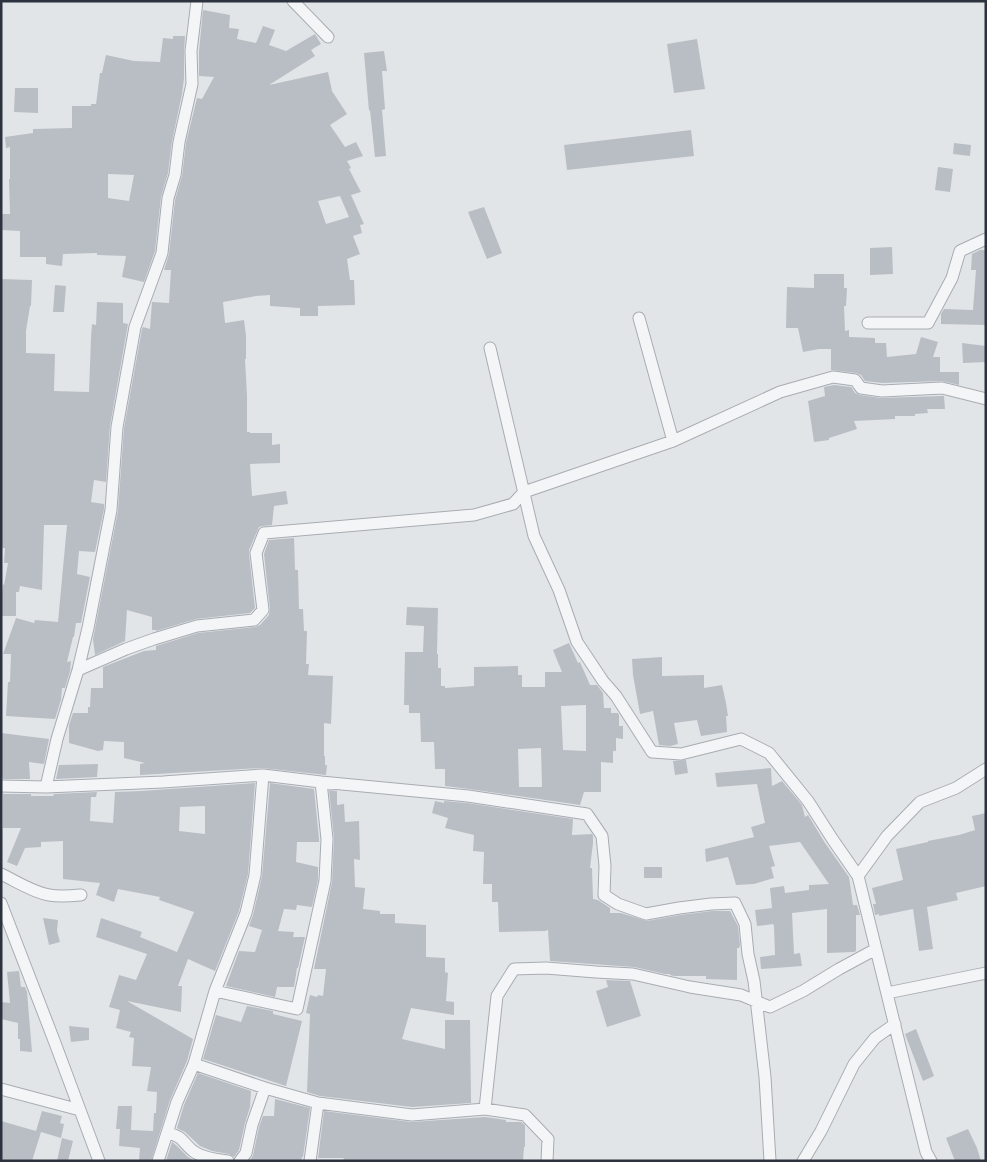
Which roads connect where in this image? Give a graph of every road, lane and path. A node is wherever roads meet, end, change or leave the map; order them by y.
1 (197, 1) edge
2 (293, 1) edge
3 (328, 37) dead end
4 (986, 239) edge
5 (639, 318) dead end
6 (868, 323) dead end
7 (490, 348) dead end
8 (986, 399) edge
9 (673, 441) junction
10 (524, 492) junction
11 (78, 670) junction
12 (986, 769) edge
13 (263, 775) junction
14 (321, 782) junction
15 (1, 786) edge
16 (46, 787) junction
17 (1, 874) edge
18 (858, 876) junction
19 (81, 895) dead end
20 (1, 903) edge
21 (876, 949) junction
22 (986, 973) edge
23 (215, 991) junction
24 (887, 993) junction
25 (756, 1002) junction
26 (895, 1024) junction
27 (194, 1064) junction
28 (265, 1088) junction
29 (1, 1089) edge
30 (318, 1103) junction
31 (485, 1109) junction
32 (80, 1110) junction
33 (168, 1133) junction
34 (99, 1161) edge
35 (158, 1161) edge
36 (228, 1161) edge
37 (240, 1161) edge
38 (310, 1161) edge
39 (547, 1161) edge
40 (770, 1161) edge
41 (803, 1161) edge
42 (931, 1161) edge

1 - 11 street
2 - 3 street
4 - 6 street
5 - 9 street
7 - 10 street
8 - 9 street
9 - 10 street
10 - 11 street
10 - 18 street
11 - 16 street
12 - 18 street
13 - 14 street
13 - 16 street
13 - 23 street
14 - 23 street
14 - 25 street
15 - 16 street
17 - 19 street
18 - 21 street
20 - 32 street
21 - 24 street
21 - 25 street
22 - 24 street
23 - 27 street
24 - 26 street
25 - 31 street
25 - 40 street
26 - 41 street
26 - 42 street
27 - 28 street
27 - 33 street
28 - 30 street
28 - 37 street
29 - 32 street
30 - 31 street
30 - 38 street
31 - 39 street
32 - 34 street
33 - 35 street
33 - 36 street

